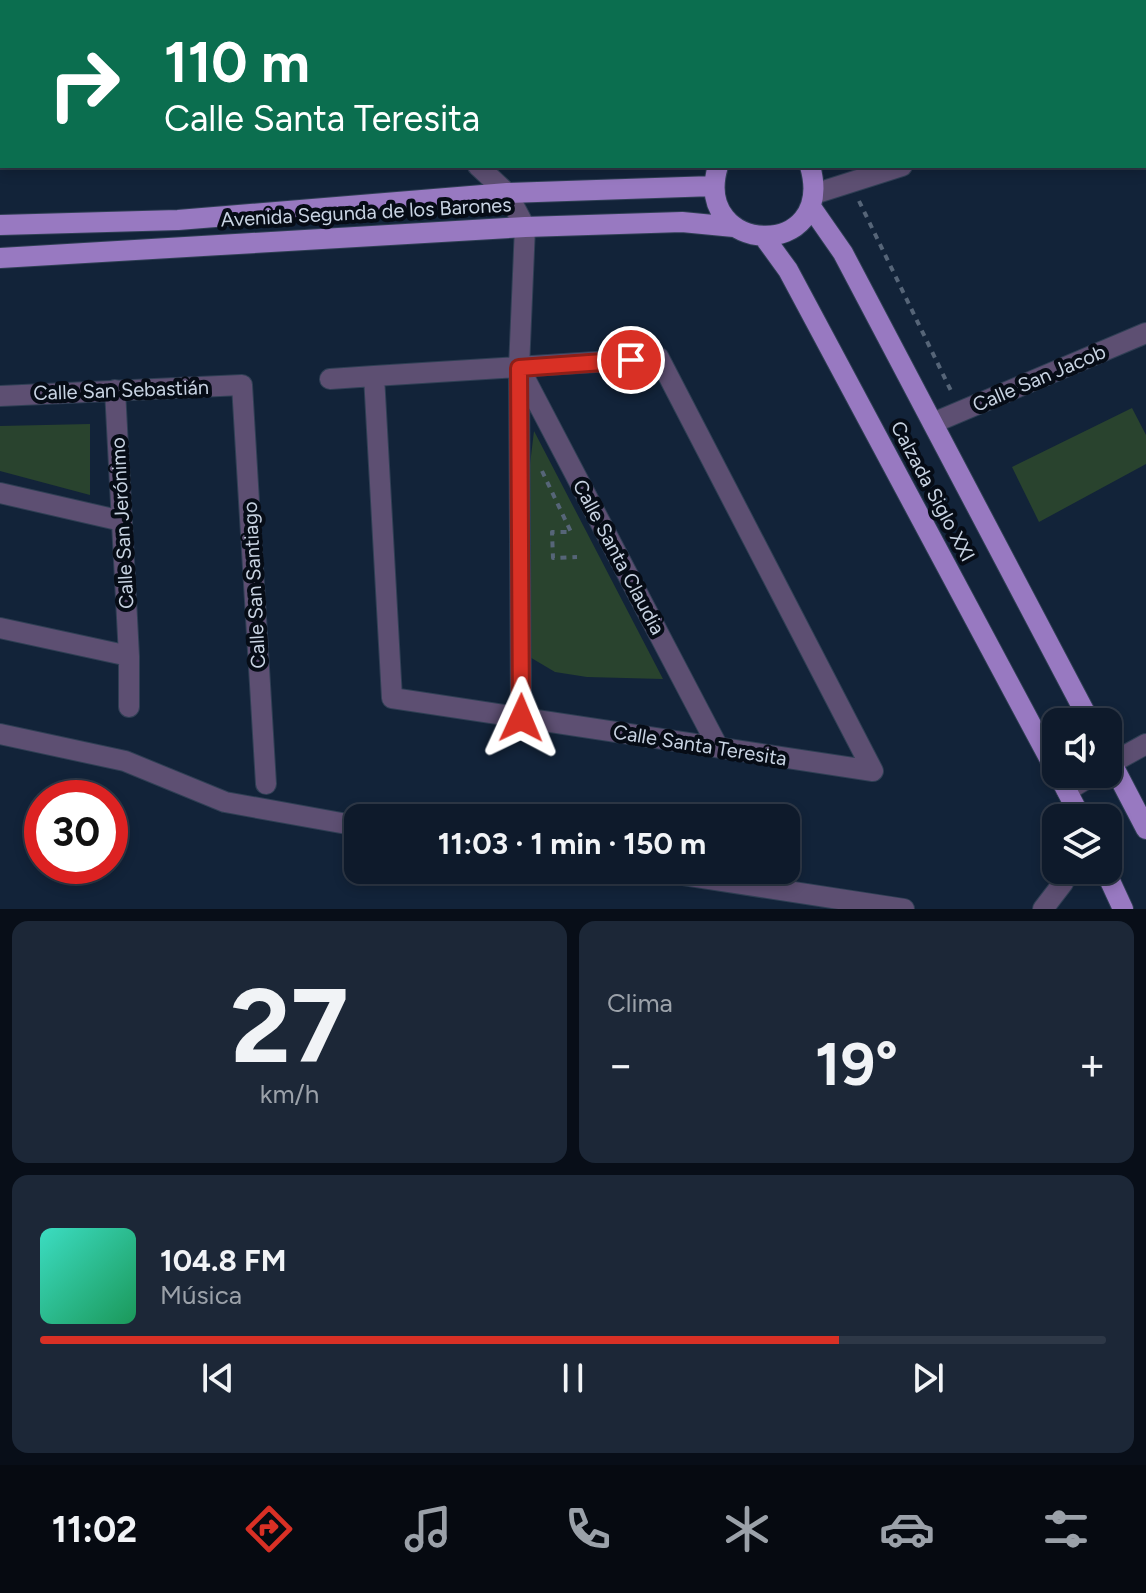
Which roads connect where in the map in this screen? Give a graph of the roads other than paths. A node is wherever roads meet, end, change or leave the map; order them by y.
1 (480, 168) edge
2 (810, 168) edge
3 (895, 168) edge
4 (713, 172) edge
5 (507, 193) junction
6 (812, 201) junction
7 (0, 225) edge
8 (525, 227) junction
9 (734, 227) junction
10 (764, 237) junction
11 (0, 258) edge
12 (1146, 333) edge
13 (519, 368) junction
14 (374, 376) junction
15 (330, 379) dead end
16 (242, 385) joint
17 (115, 390) junction
18 (0, 396) edge
19 (933, 423) junction
20 (0, 493) edge
21 (122, 521) junction
22 (0, 628) edge
23 (129, 656) junction
24 (129, 707) dead end
25 (1083, 708) edge
26 (521, 718) junction
27 (0, 734) edge
28 (1146, 744) edge
29 (1042, 745) edge
30 (718, 747) junction
31 (1122, 756) edge
32 (266, 784) dead end
33 (1120, 788) edge
34 (344, 823) edge
35 (1146, 829) edge
36 (741, 884) edge
37 (1062, 884) edge
38 (1111, 884) edge
39 (904, 909) edge
40 (1043, 909) edge
41 (1123, 909) edge

1 - 5 street
2 - 6 main road
3 - 6 street
4 - 5 main road, Avenida Segunda de los Barones
4 - 9 main road
5 - 7 main road, Avenida Segunda de los Barones
5 - 8 street
6 - 10 main road
6 - 19 main road, Calzada Siglo XXI
8 - 9 main road, Avenida Segunda de los Barones
8 - 11 main road, Avenida Segunda de los Barones
8 - 13 street
9 - 10 main road, Avenida Segunda de los Barones
10 - 29 main road, Calzada Siglo XXI
12 - 19 street, Calle San Jacob
13 - 14 street, Calle Santa Teresita
13 - 26 street
13 - 30 street, Calle Santa Claudia
13 - 30 street, Calle Santa Teresita
14 - 15 street
14 - 26 street, Calle Santa Teresita
16 - 17 street, Calle San Sebastián
16 - 32 street, Calle San Santiago
17 - 18 street, Calle San Sebastián
17 - 21 street, Calle San Jerónimo
19 - 25 main road, Calzada Siglo XXI
20 - 21 street
21 - 23 street, Calle San Jerónimo
22 - 23 street
23 - 24 street, Calle San Jerónimo
26 - 30 street, Calle Santa Teresita
27 - 34 street
28 - 31 street
33 - 35 main road
36 - 39 street
37 - 40 street
38 - 41 main road

